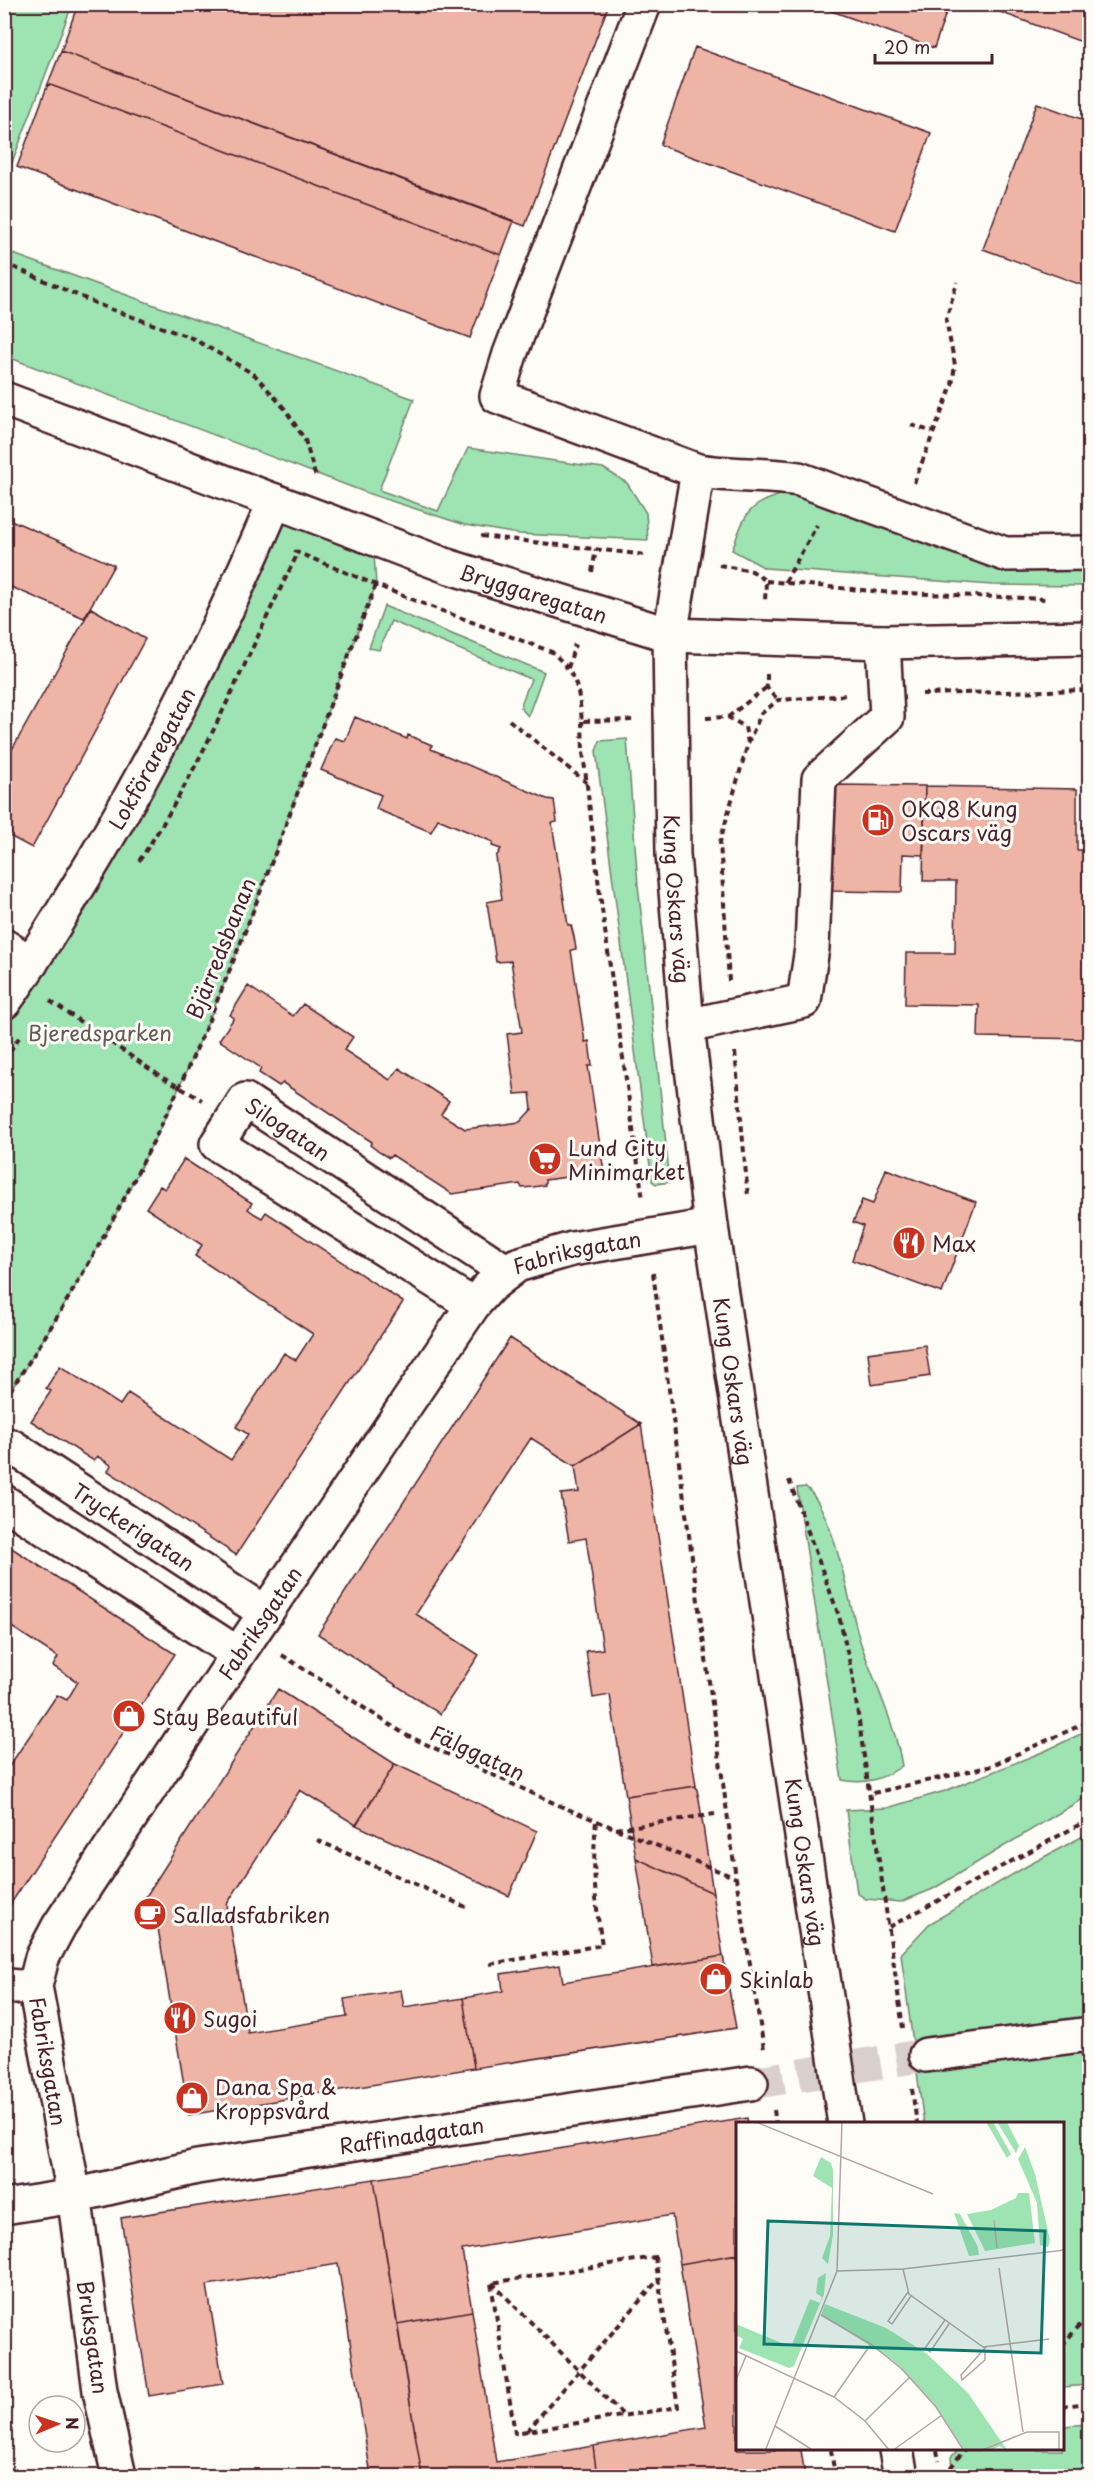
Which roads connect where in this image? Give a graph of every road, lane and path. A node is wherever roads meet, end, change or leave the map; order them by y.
1 (644, 4) edge
2 (4, 263) edge
3 (957, 282) dead end
4 (4, 399) edge
5 (911, 425) dead end
6 (934, 432) junction
7 (698, 471) junction
8 (316, 479) dead end
9 (835, 493) junction
10 (275, 501) junction
11 (900, 517) junction
12 (260, 536) junction
13 (596, 549) dead end
14 (1089, 553) edge
15 (641, 554) dead end
16 (766, 581) dead end
17 (785, 582) junction
18 (376, 585) junction
19 (1049, 599) dead end
20 (670, 635) junction
21 (1089, 638) edge
22 (883, 642) junction
23 (767, 687) dead end
24 (728, 717) junction
25 (509, 720) dead end
26 (670, 720) junction
27 (582, 721) junction
28 (748, 743) dead end
29 (588, 784) junction
30 (720, 842) dead end
31 (15, 973) edge
32 (732, 1017) junction
33 (687, 1026) junction
34 (180, 1086) junction
35 (234, 1118) junction
36 (748, 1202) dead end
37 (711, 1226) junction
38 (648, 1235) junction
39 (507, 1272) junction
40 (473, 1305) junction
41 (4, 1400) edge
42 (4, 1455) edge
43 (787, 1474) dead end
44 (4, 1502) edge
45 (251, 1634) junction
46 (1089, 1721) edge
47 (873, 1793) dead end
48 (715, 1814) dead end
49 (1089, 1819) edge
50 (596, 1821) junction
51 (615, 1829) junction
52 (317, 1840) dead end
53 (736, 1878) junction
54 (468, 1908) dead end
55 (490, 1964) dead end
56 (20, 1985) edge
57 (1089, 2034) edge
58 (926, 2055) tunnel mouth
59 (763, 2080) junction
60 (775, 2122) edge
61 (844, 2122) edge
62 (74, 2196) junction
63 (4, 2207) edge
64 (658, 2280) junction
65 (491, 2283) junction
66 (1089, 2314) edge
67 (1064, 2343) edge
68 (579, 2371) junction
69 (1089, 2403) edge
70 (1064, 2406) edge
71 (625, 2416) junction
72 (526, 2432) junction
73 (831, 2451) edge
74 (896, 2451) edge
75 (963, 2451) edge
76 (119, 2476) edge
77 (835, 2476) edge
78 (901, 2476) edge
79 (944, 2476) edge

1 - 7 street
2 - 8 path
3 - 6 path
4 - 10 street, Bryggaregatan
5 - 6 path
6 - 11 path
7 - 9 street
7 - 20 street, Kung Oskars väg
9 - 11 street
9 - 17 path
10 - 12 street, Lokföraregatan
10 - 20 street, Bryggaregatan
11 - 14 street
12 - 18 path
12 - 31 street, Lokföraregatan
13 - 15 path
16 - 17 path
17 - 19 path
18 - 27 path
18 - 34 path, Bjärredsbanan
20 - 22 street, Bryggaregatan
20 - 26 street, Kung Oskars väg
21 - 22 street, Bryggaregatan
22 - 32 street
23 - 24 path
24 - 26 path
24 - 28 path
25 - 29 path
26 - 27 path
26 - 33 street, Kung Oskars väg
27 - 29 path
29 - 38 path
30 - 32 path
31 - 34 path
32 - 33 street
32 - 36 path
33 - 37 street, Kung Oskars väg
34 - 35 path
34 - 41 path, Bjärredsbanan
35 - 39 street, Silogatan
35 - 40 street, Silogatan
37 - 38 street, Fabriksgatan
37 - 61 street, Kung Oskars väg
38 - 39 street, Fabriksgatan
38 - 53 path
39 - 40 street, Fabriksgatan
40 - 45 street, Fabriksgatan
42 - 45 street, Tryckerigatan
43 - 49 path
44 - 45 street
45 - 50 path, Fälggatan
45 - 56 street, Fabriksgatan
46 - 47 path
48 - 51 path
50 - 51 path, Fälggatan
50 - 55 path
51 - 53 path, Fälggatan
52 - 54 path
53 - 59 path
56 - 62 street, Fabriksgatan
57 - 58 street
59 - 60 path
59 - 62 street, Raffinadgatan
62 - 63 street, Raffinadgatan
62 - 76 street, Bruksgatan
64 - 65 path
64 - 68 path
64 - 71 path
65 - 68 path
65 - 72 path
66 - 67 path
68 - 71 path
68 - 72 path
69 - 70 path
71 - 72 path
73 - 77 path
74 - 78 street
75 - 79 path

